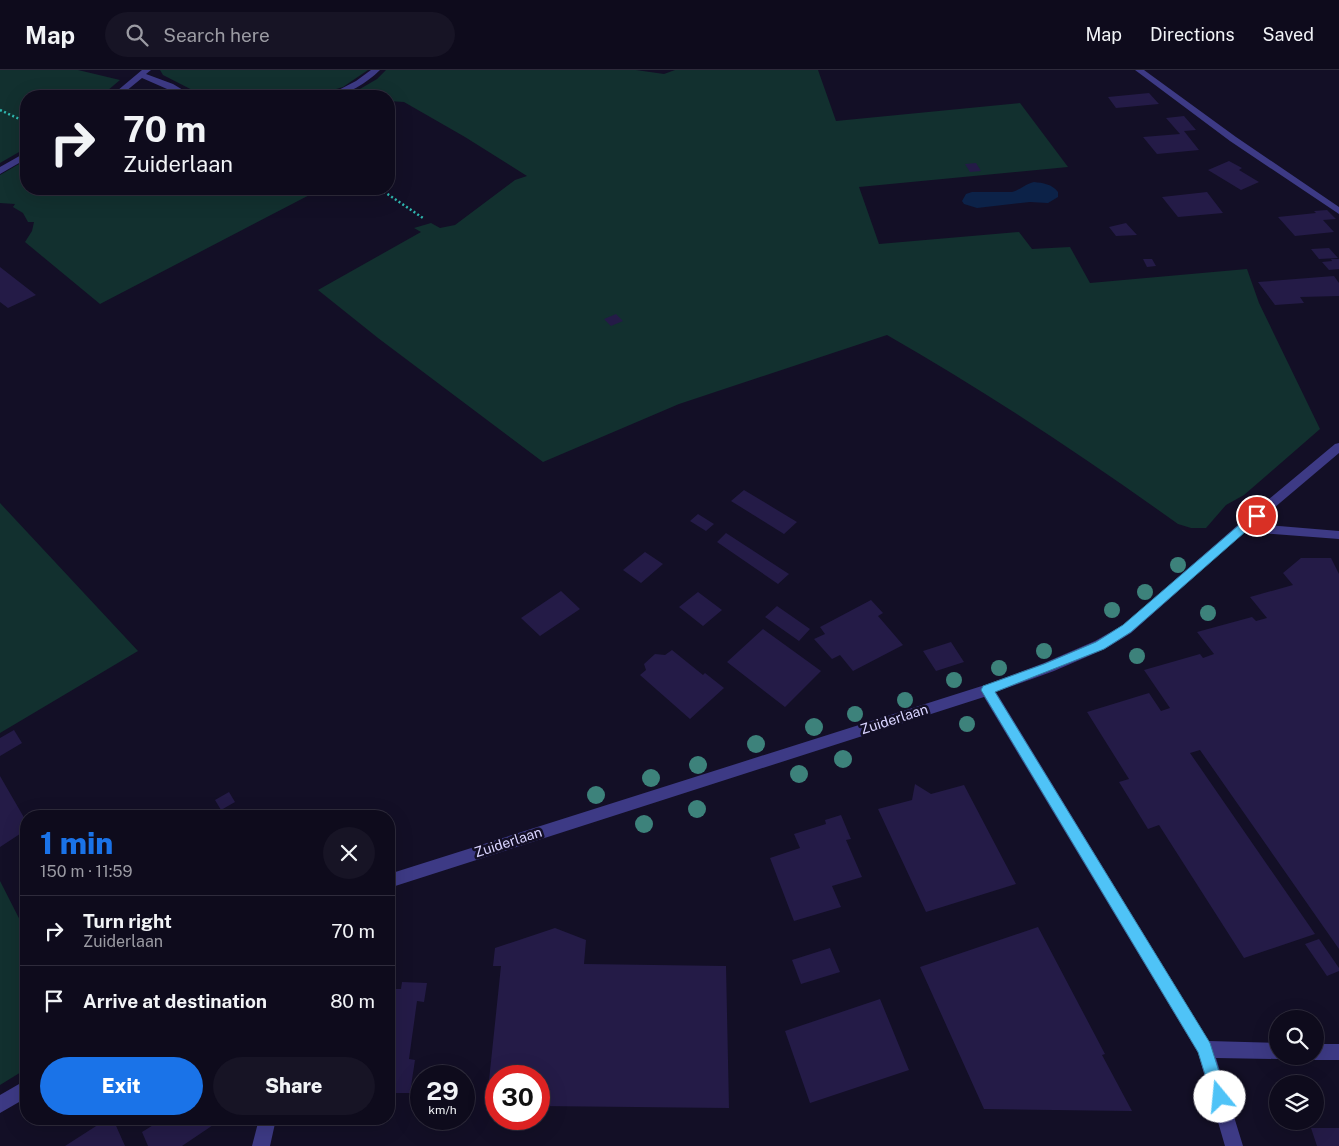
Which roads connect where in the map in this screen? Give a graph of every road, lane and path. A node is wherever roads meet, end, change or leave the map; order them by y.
1 (376, 70) edge
2 (1139, 70) edge
3 (144, 73) edge
4 (123, 90) edge
5 (178, 90) edge
6 (344, 90) edge
7 (0, 110) edge
8 (20, 119) edge
9 (20, 159) edge
10 (0, 171) edge
11 (389, 195) edge
12 (1339, 212) edge
13 (423, 218) dead end
14 (1339, 447) edge
15 (1243, 527) junction
16 (1339, 535) edge
17 (987, 690) junction
18 (395, 879) edge
19 (1205, 1048) junction
20 (1269, 1050) edge
21 (1324, 1052) edge
22 (1339, 1052) edge
23 (20, 1092) edge
24 (0, 1105) edge
25 (266, 1125) edge
26 (261, 1146) edge
27 (1234, 1146) edge

1 - 6 street
2 - 12 street
3 - 4 street
3 - 5 street
7 - 8 path
9 - 10 street
11 - 13 path
14 - 15 street, Zuiderlaan
15 - 16 street
15 - 17 street, Zuiderlaan
17 - 18 street, Zuiderlaan
17 - 19 street
19 - 20 street
19 - 27 street
21 - 22 street
23 - 24 street
25 - 26 street

